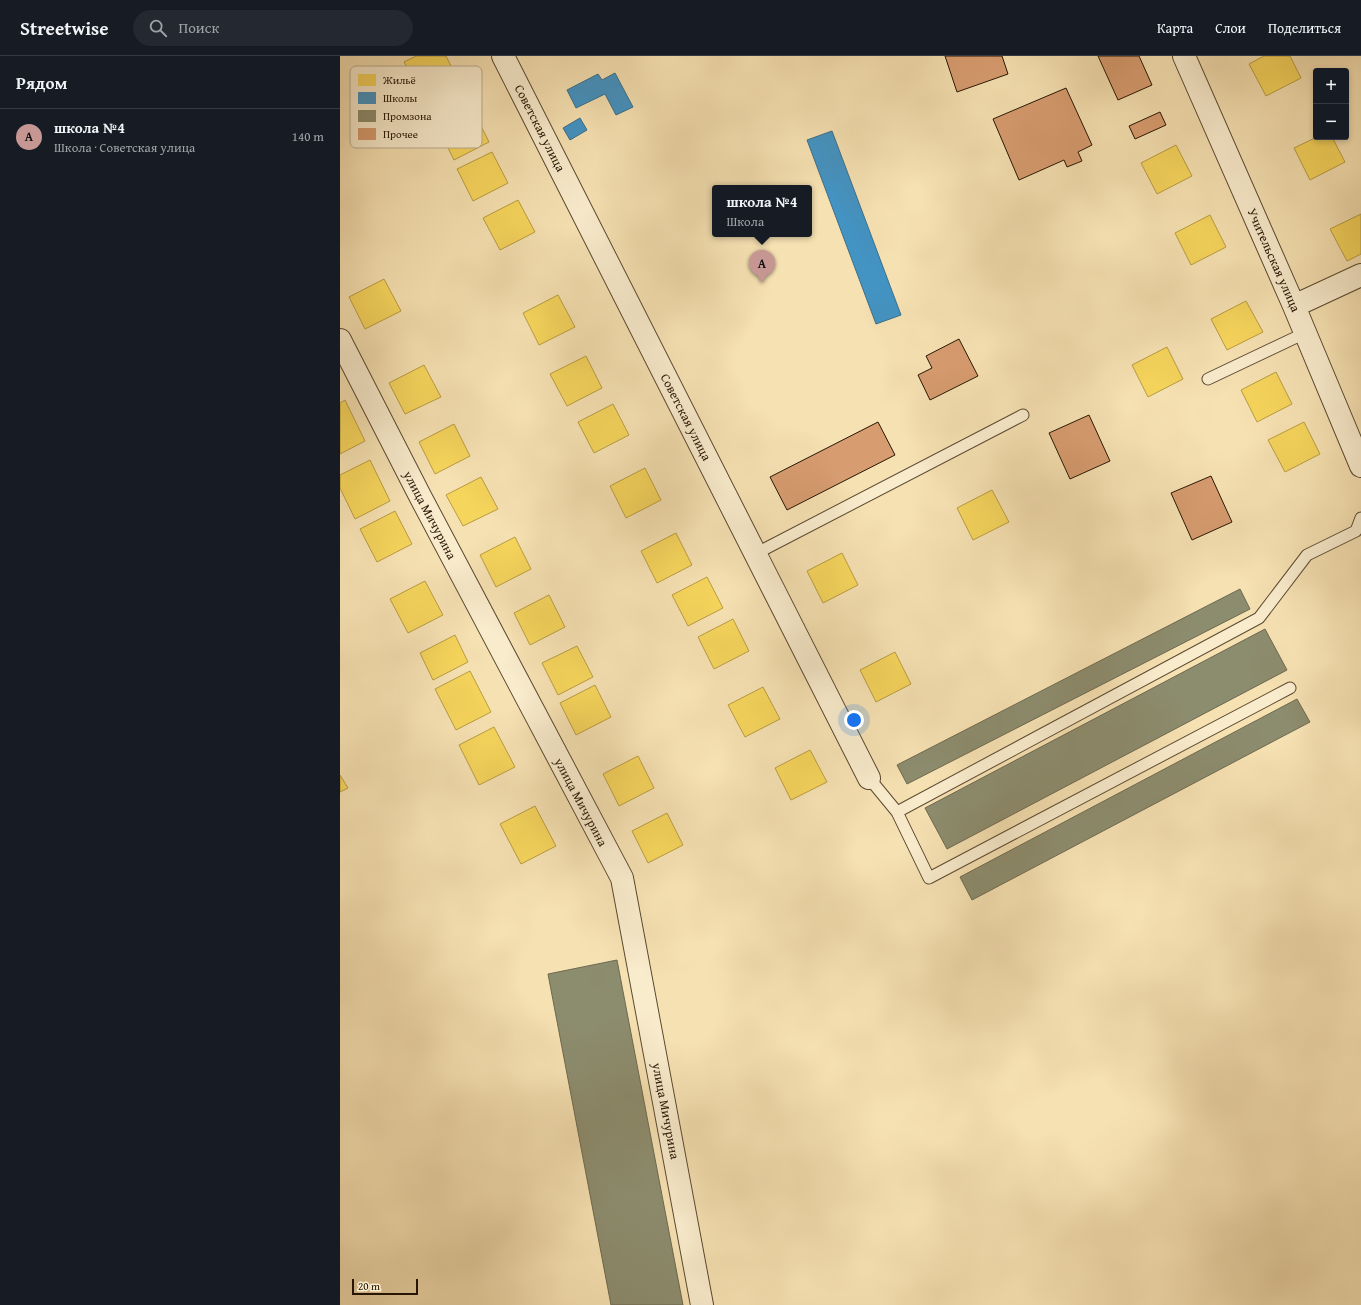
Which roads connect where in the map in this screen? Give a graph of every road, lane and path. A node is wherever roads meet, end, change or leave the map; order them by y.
1 (503, 56) edge
2 (1186, 57) edge
3 (1361, 274) edge
4 (1294, 306) junction
5 (1305, 333) junction
6 (340, 340) edge
7 (1208, 379) dead end
8 (1023, 415) dead end
9 (1361, 466) edge
10 (1361, 518) edge
11 (756, 554) junction
12 (1290, 688) dead end
13 (869, 778) joint
14 (897, 812) junction
15 (702, 1305) edge

1 - 11 street, Советская улица
2 - 4 street, Учительская улица
3 - 4 street
4 - 5 street, Учительская улица
5 - 7 lane
5 - 9 street, Учительская улица
6 - 15 street, улица Мичурина
8 - 11 lane
10 - 14 lane
11 - 13 street, Советская улица
12 - 14 lane
13 - 14 lane

